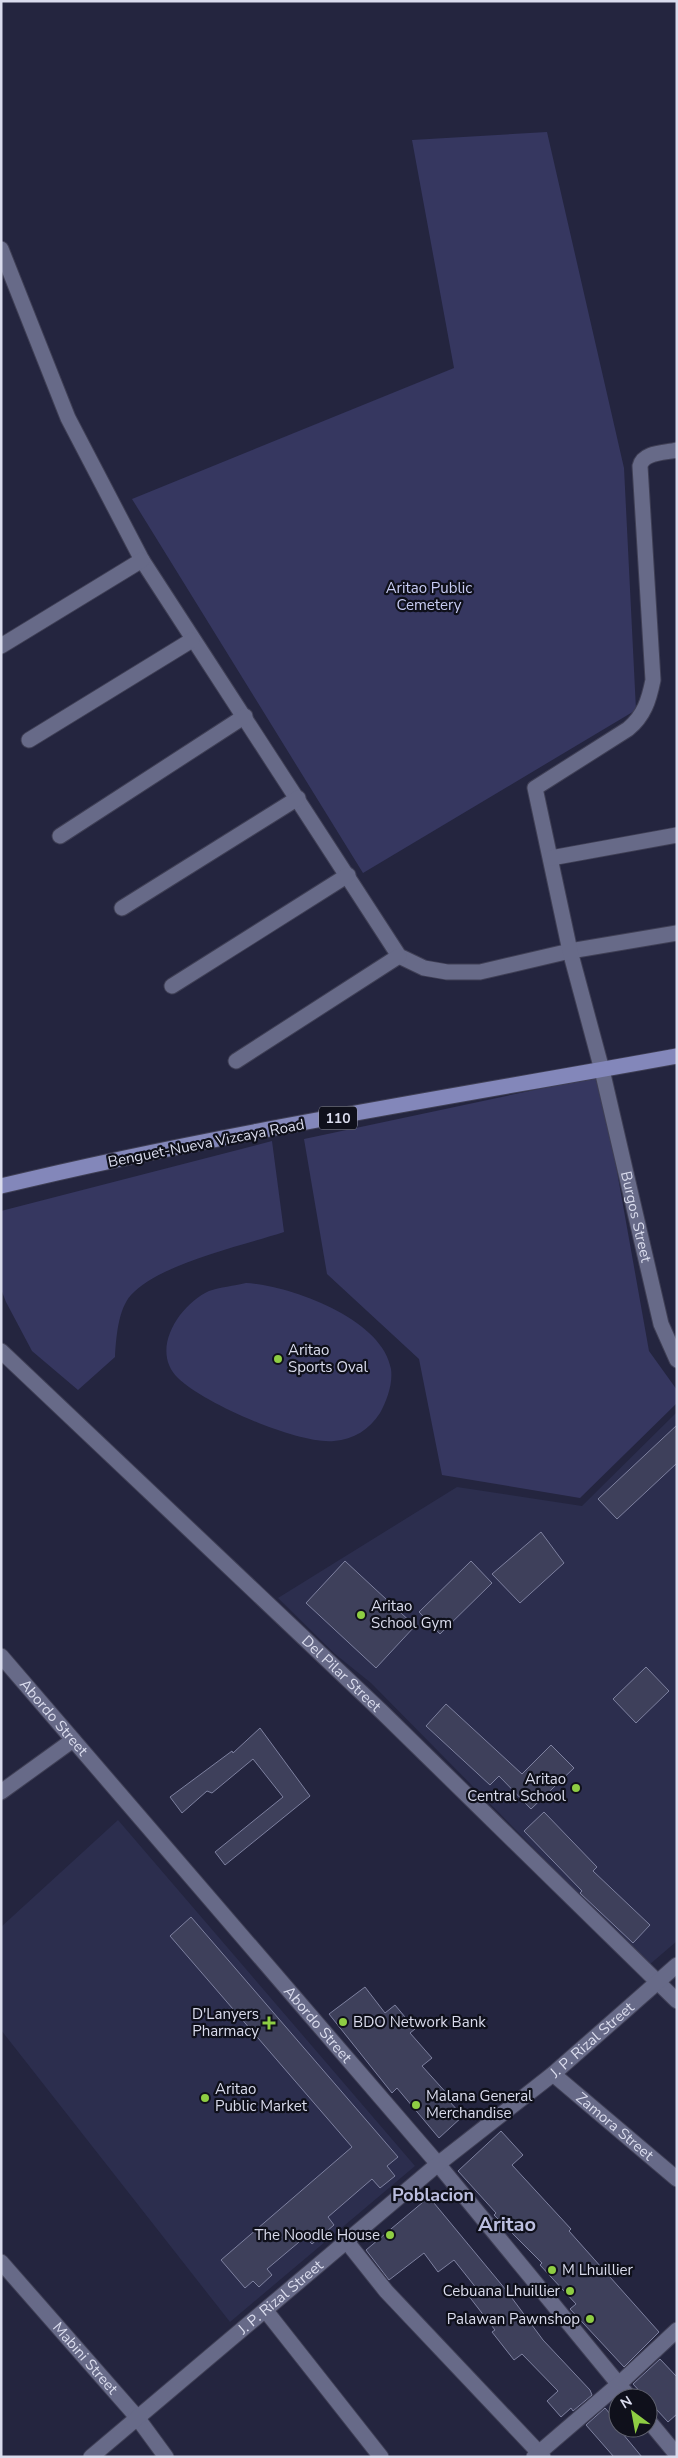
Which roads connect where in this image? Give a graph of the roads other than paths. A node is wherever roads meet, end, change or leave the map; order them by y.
1 (1, 249) edge
2 (677, 450) edge
3 (142, 560) junction
4 (192, 640) junction
5 (1, 646) edge
6 (245, 716) junction
7 (29, 740) dead end
8 (298, 798) junction
9 (677, 835) edge
10 (60, 836) dead end
11 (551, 858) junction
12 (348, 875) junction
13 (122, 908) dead end
14 (677, 933) edge
15 (570, 951) junction
16 (399, 956) junction
17 (172, 986) dead end
18 (677, 1056) edge
19 (236, 1061) dead end
20 (602, 1070) junction
21 (1, 1186) edge
22 (1, 1352) edge
23 (677, 1360) edge
24 (1, 1656) edge
25 (73, 1740) junction
26 (1, 1792) edge
27 (677, 1964) edge
28 (656, 1983) junction
29 (677, 2001) edge
30 (553, 2074) junction
31 (438, 2164) junction
32 (677, 2179) edge
33 (346, 2242) junction
34 (1, 2262) edge
35 (266, 2311) junction
36 (677, 2330) edge
37 (619, 2384) junction
38 (622, 2388) edge
39 (136, 2416) junction
40 (658, 2432) edge
41 (538, 2455) edge
42 (677, 2455) edge
43 (91, 2457) edge
44 (166, 2457) edge
45 (381, 2457) edge

1 - 3 street
2 - 11 street, Burgos Street
3 - 4 street
3 - 5 street
4 - 6 street
4 - 7 street
6 - 8 street
6 - 10 street
8 - 12 street
8 - 13 street
9 - 11 street
11 - 15 street, Burgos Street
12 - 16 street
12 - 17 street
14 - 15 street
15 - 16 street
15 - 20 street, Burgos Street
16 - 19 street
18 - 20 main road, Benguet-Nueva Vizcaya Road / 110
20 - 21 main road, Benguet-Nueva Vizcaya Road / 110
20 - 23 street, Burgos Street
22 - 28 street, Del Pilar Street
24 - 25 street, Abordo Street
25 - 26 street
25 - 31 street, Abordo Street
27 - 28 street, J. P. Rizal Street
28 - 29 street, Del Pilar Street
28 - 30 street, J. P. Rizal Street
30 - 31 street, J. P. Rizal Street
30 - 32 street, Zamora Street
31 - 33 street, J. P. Rizal Street
31 - 37 street, Abordo Street
33 - 35 street, J. P. Rizal Street
33 - 41 street
34 - 39 street, Mabini Street
35 - 39 street, J. P. Rizal Street
35 - 45 street
36 - 37 street
37 - 38 street, Abordo Street
37 - 41 street
39 - 43 street, J. P. Rizal Street
39 - 44 street, Mabini Street
40 - 42 street

